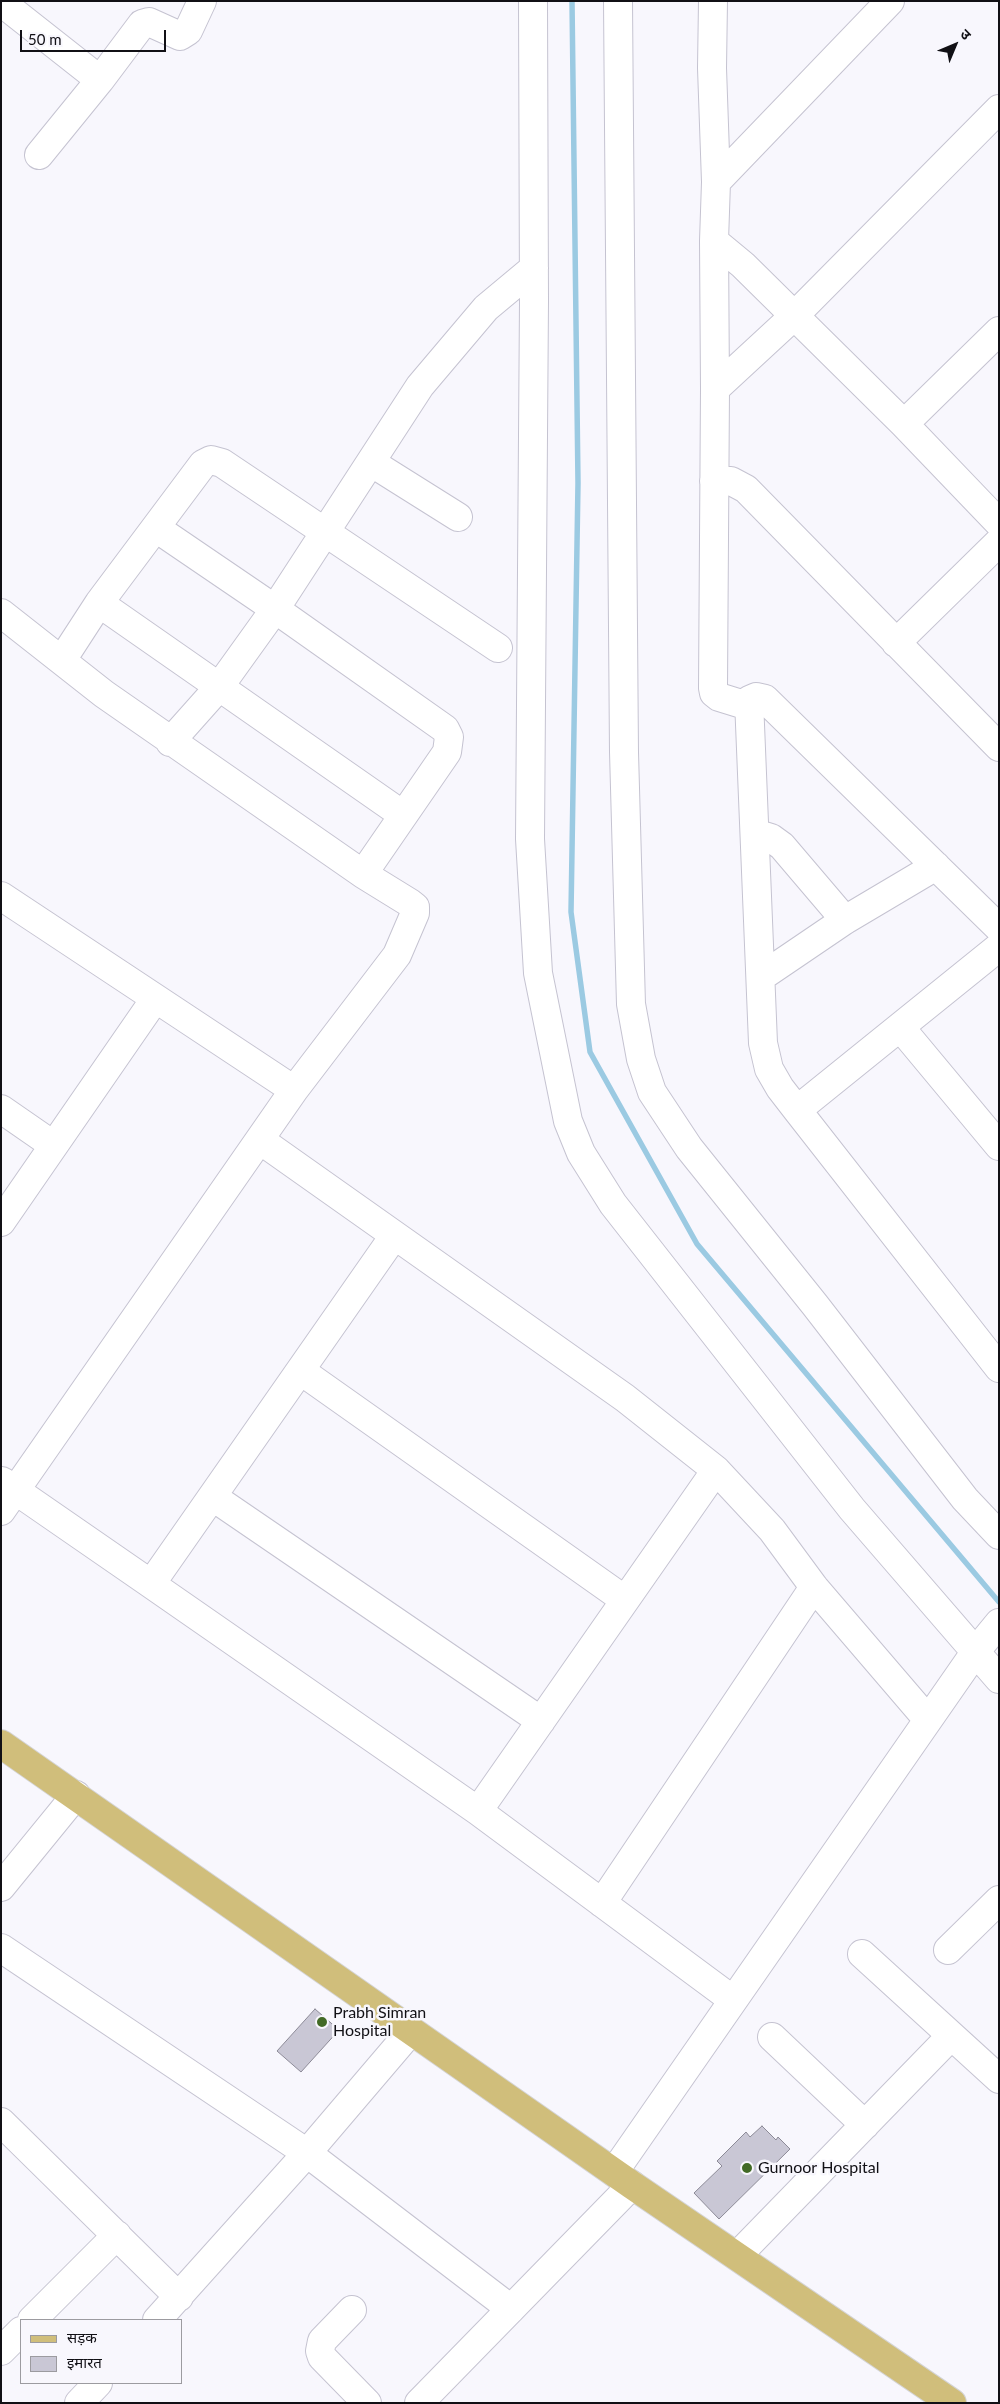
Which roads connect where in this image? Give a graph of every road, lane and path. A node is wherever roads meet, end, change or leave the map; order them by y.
1 (202, 1) edge
2 (532, 1) edge
3 (618, 1) edge
4 (713, 1) edge
5 (890, 1) edge
6 (1, 2) edge
7 (100, 80) junction
8 (999, 109) edge
9 (39, 155) dead end
10 (716, 182) junction
11 (714, 241) junction
12 (534, 268) junction
13 (794, 316) junction
14 (999, 330) edge
15 (715, 389) junction
16 (904, 424) junction
17 (372, 463) junction
18 (714, 481) junction
19 (458, 517) dead end
20 (999, 522) edge
21 (156, 528) junction
22 (326, 533) junction
23 (999, 542) edge
24 (98, 603) junction
25 (275, 609) junction
26 (2, 616) edge
27 (896, 643) junction
28 (498, 648) dead end
29 (62, 660) junction
30 (218, 687) junction
31 (748, 706) junction
32 (170, 742) junction
33 (999, 747) edge
34 (403, 815) junction
35 (755, 833) junction
36 (936, 866) junction
37 (364, 874) junction
38 (1, 896) edge
39 (844, 920) junction
40 (999, 928) edge
41 (999, 948) edge
42 (761, 977) junction
43 (155, 999) junction
44 (900, 1027) junction
45 (294, 1090) junction
46 (1, 1109) edge
47 (797, 1110) junction
48 (994, 1129) edge
49 (260, 1140) junction
50 (53, 1145) junction
51 (1, 1222) edge
52 (394, 1236) junction
53 (999, 1368) edge
54 (301, 1371) junction
55 (716, 1470) junction
56 (6, 1494) edge
57 (213, 1497) junction
58 (999, 1535) edge
59 (151, 1584) junction
60 (814, 1587) junction
61 (625, 1600) junction
62 (986, 1639) edge
63 (999, 1678) edge
64 (928, 1720) junction
65 (541, 1721) junction
66 (1, 1744) edge
67 (76, 1795) junction
68 (478, 1811) junction
69 (1, 1887) edge
70 (999, 1900) edge
71 (602, 1903) junction
72 (1, 1948) edge
73 (948, 1950) dead end
74 (862, 1954) dead end
75 (733, 2000) junction
76 (411, 2032) junction
77 (951, 2036) junction
78 (772, 2037) dead end
79 (999, 2079) edge
80 (1, 2122) edge
81 (865, 2125) junction
82 (306, 2153) junction
83 (623, 2178) junction
84 (117, 2235) junction
85 (738, 2255) junction
86 (179, 2297) junction
87 (511, 2309) junction
88 (352, 2310) dead end
89 (33, 2319) edge
90 (158, 2319) edge
91 (20, 2332) edge
92 (1, 2351) edge
93 (97, 2384) edge
94 (79, 2403) edge
95 (367, 2403) edge
96 (419, 2403) edge
97 (952, 2403) edge

1 - 7 street
2 - 12 street
3 - 58 street
4 - 10 street
5 - 10 street
6 - 7 street
7 - 9 street
8 - 13 street
10 - 11 street
11 - 13 street
11 - 15 street
12 - 17 street
12 - 62 street
13 - 15 street
13 - 16 street
14 - 16 street
15 - 18 street
16 - 20 street
17 - 19 street
17 - 22 street
18 - 27 street
18 - 31 street
21 - 22 street
21 - 24 street
21 - 25 street
22 - 25 street
22 - 28 street
23 - 27 street
24 - 29 street
24 - 30 street
25 - 30 street
25 - 34 street
26 - 29 street
27 - 33 street
29 - 32 street
30 - 32 street
30 - 34 street
31 - 35 street
31 - 36 street
32 - 37 street
34 - 37 street
35 - 39 street
35 - 42 street
36 - 39 street
36 - 40 street
37 - 45 street
38 - 43 street
39 - 42 street
41 - 44 street
42 - 47 street
43 - 45 street
43 - 50 street
44 - 47 street
44 - 48 street
45 - 49 street
46 - 50 street
47 - 53 street
49 - 52 street
49 - 56 street
50 - 51 street
52 - 54 street
52 - 55 street
54 - 57 street
54 - 61 street
55 - 60 street
55 - 61 street
56 - 59 street
57 - 59 street
57 - 65 street
59 - 68 street
60 - 64 street
60 - 71 street
61 - 65 street
62 - 63 street
62 - 64 street
64 - 75 street
65 - 68 street
66 - 67 main road
67 - 69 street
67 - 76 main road
68 - 71 street
70 - 73 street
71 - 75 street
72 - 82 street
74 - 77 street
75 - 83 street
76 - 82 street
76 - 83 main road
77 - 79 street
77 - 81 street
78 - 81 street
80 - 84 street
81 - 85 street
82 - 86 street
82 - 87 street
83 - 85 main road
83 - 87 street
84 - 86 street
84 - 89 street
85 - 97 main road
86 - 90 street
87 - 96 street
88 - 95 street
91 - 92 street
93 - 94 street

